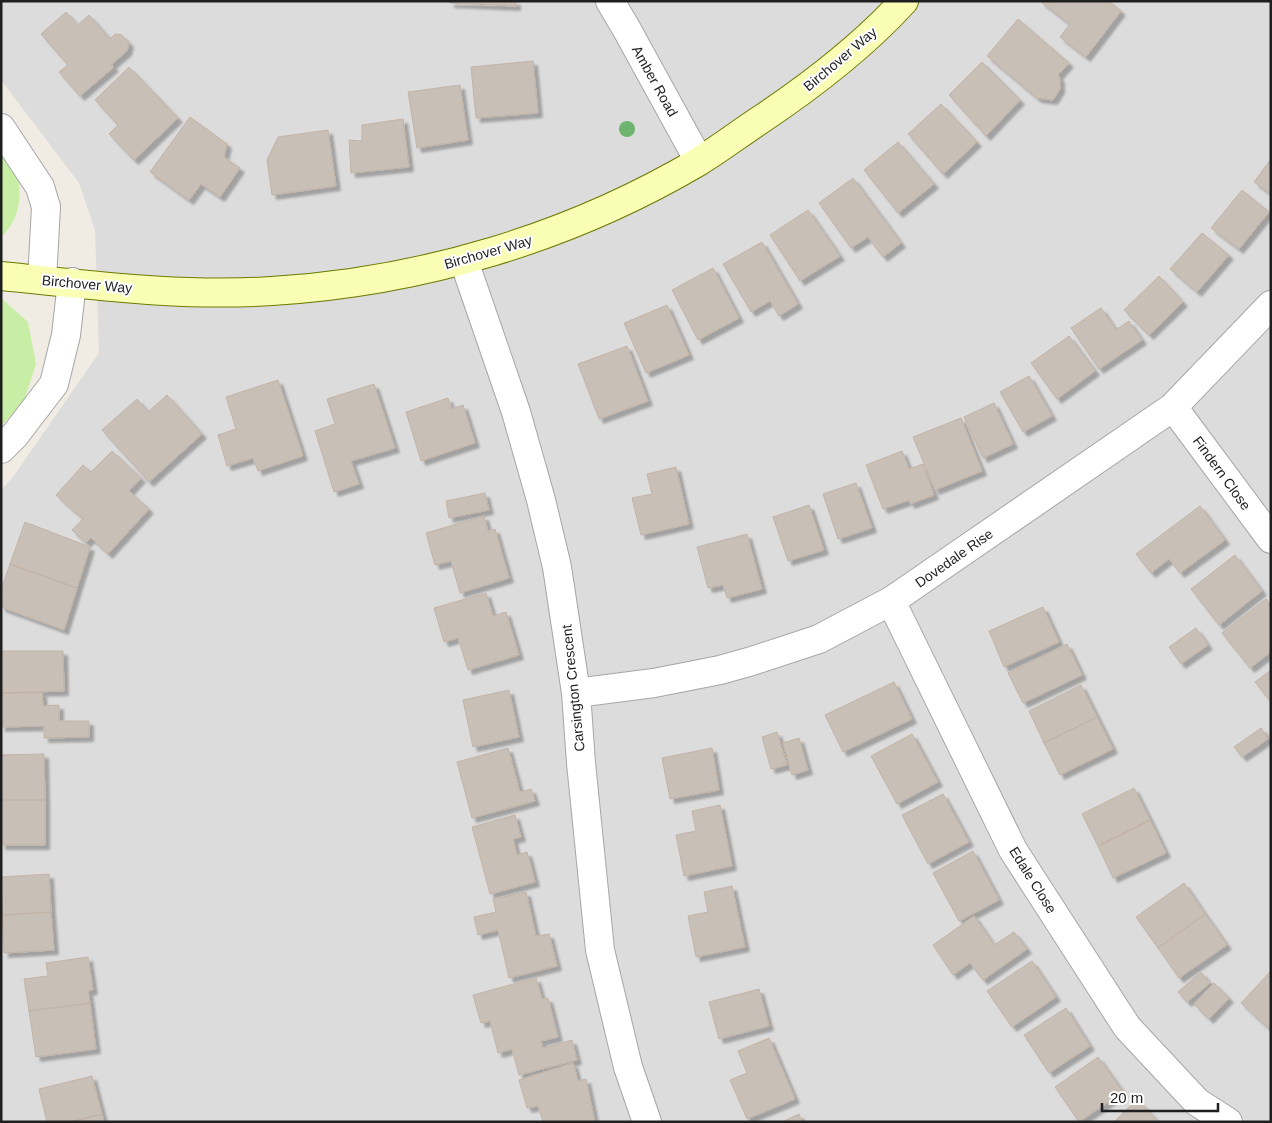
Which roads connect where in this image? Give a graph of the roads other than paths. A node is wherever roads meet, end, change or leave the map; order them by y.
1 (610, 1) edge
2 (904, 1) edge
3 (1, 128) edge
4 (699, 162) junction
5 (464, 261) junction
6 (1, 276) edge
7 (42, 280) junction
8 (72, 282) junction
9 (1271, 305) edge
10 (1173, 407) junction
11 (1, 449) edge
12 (1271, 539) edge
13 (891, 601) junction
14 (576, 693) junction
15 (647, 1122) edge
16 (1228, 1122) edge

1 - 4 street, Amber Road
2 - 4 street, Birchover Way
3 - 7 street
4 - 5 street, Birchover Way
5 - 8 street, Birchover Way
5 - 14 street, Carsington Crescent
6 - 7 street, Birchover Way
7 - 8 street, Birchover Way
8 - 11 street
9 - 10 street, Dovedale Rise
10 - 12 street, Findern Close
10 - 13 street, Dovedale Rise
13 - 14 street, Dovedale Rise
13 - 16 street, Edale Close
14 - 15 street, Carsington Crescent

